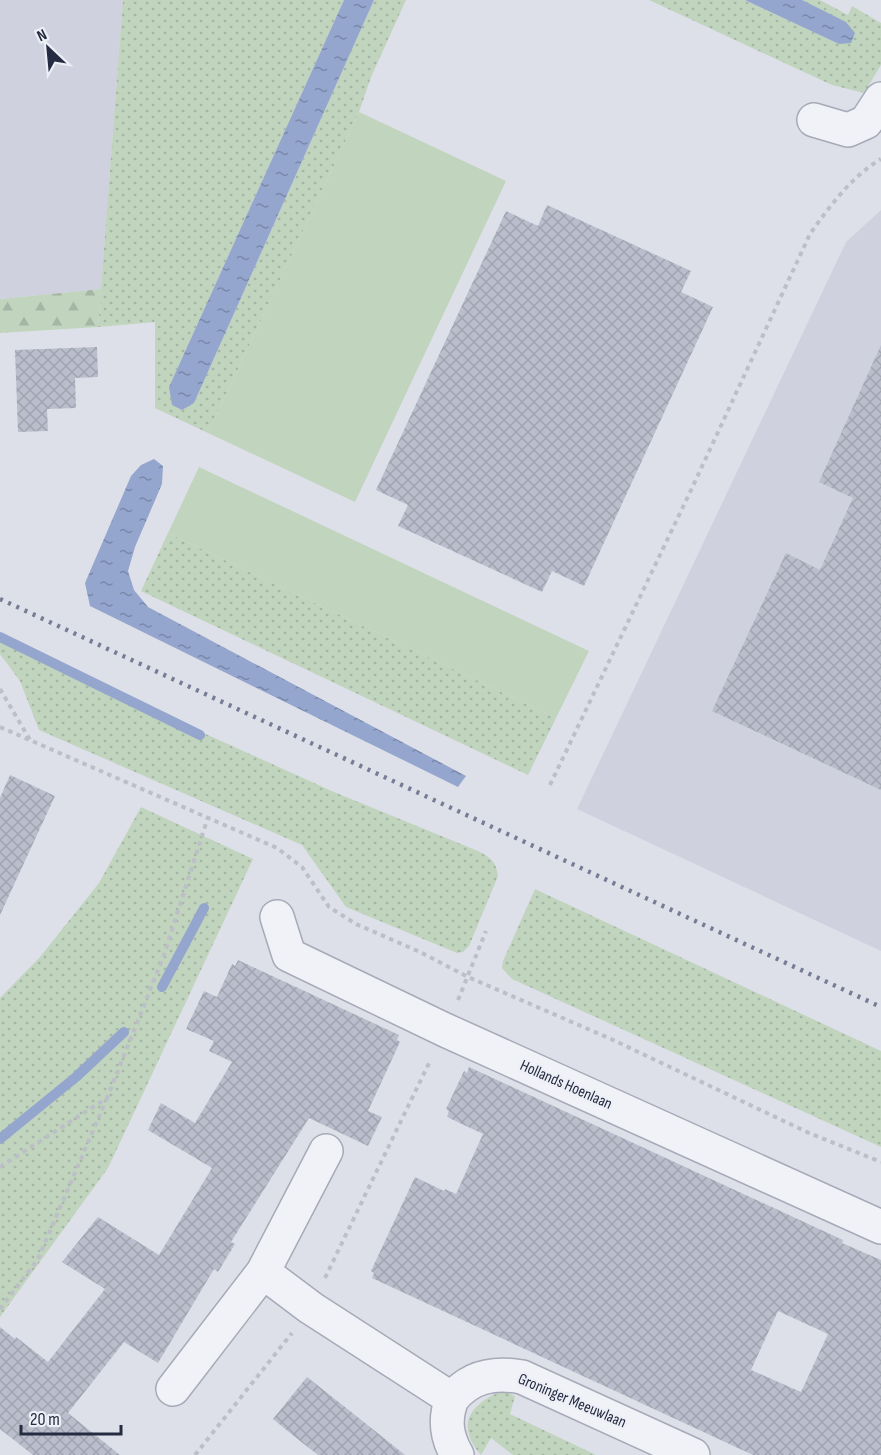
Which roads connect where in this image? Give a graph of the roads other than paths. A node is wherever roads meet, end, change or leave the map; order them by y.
1 (881, 99) edge
2 (814, 120) dead end
3 (277, 917) dead end
4 (326, 1151) dead end
5 (881, 1227) edge
6 (263, 1272) junction
7 (173, 1389) dead end
8 (452, 1399) junction
9 (457, 1455) edge
10 (693, 1455) edge

1 - 2 street
3 - 5 street, Hollands Hoenlaan
4 - 6 street
6 - 7 street
6 - 8 street
8 - 9 street
8 - 10 street, Groninger Meeuwlaan

